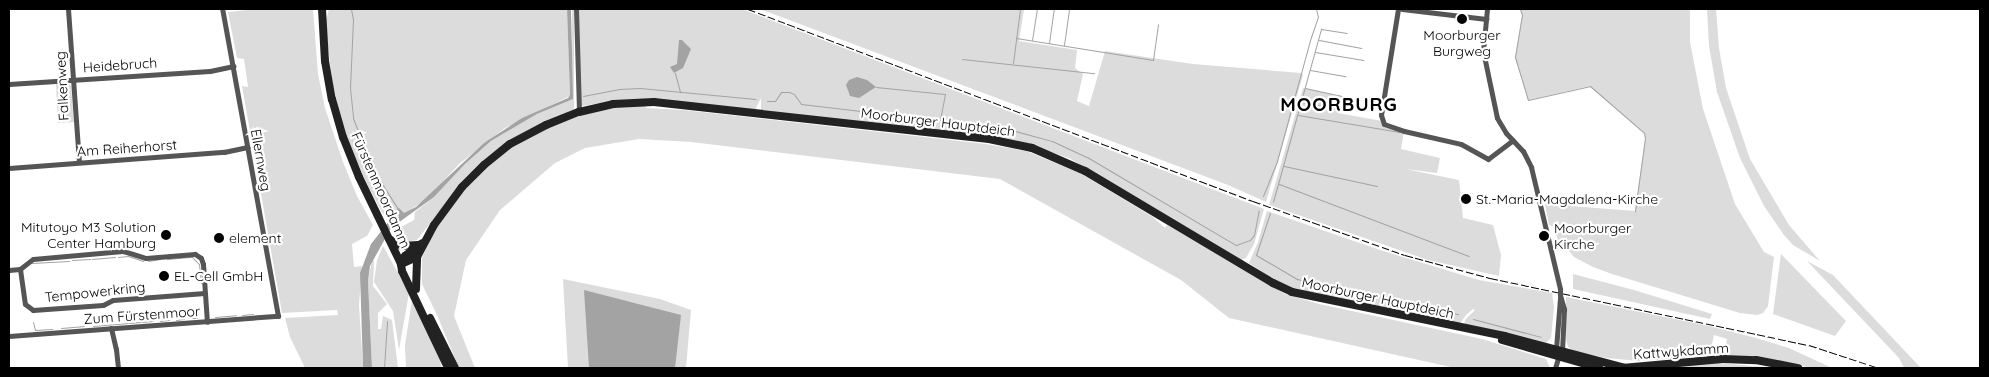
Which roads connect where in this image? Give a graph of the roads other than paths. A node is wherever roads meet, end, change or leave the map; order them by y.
1 (68, 9) edge
2 (222, 9) edge
3 (322, 9) edge
4 (576, 9) edge
5 (1400, 9) edge
6 (1487, 9) edge
7 (1486, 19) junction
8 (233, 66) junction
9 (73, 80) junction
10 (9, 84) edge
11 (579, 112) junction
12 (1513, 140) junction
13 (247, 147) junction
14 (79, 162) junction
15 (9, 168) edge
16 (423, 242) junction
17 (396, 247) junction
18 (417, 257) junction
19 (401, 264) junction
20 (20, 269) junction
21 (9, 270) edge
22 (416, 289) junction
23 (205, 293) junction
24 (278, 316) joint
25 (207, 322) junction
26 (111, 328) junction
27 (9, 336) edge
28 (1558, 353) junction
29 (118, 368) edge
30 (448, 368) edge
31 (455, 368) edge
32 (1556, 368) edge
33 (1599, 368) edge
34 (1623, 368) edge
35 (1798, 368) edge

1 - 9 street, Falkenweg
2 - 8 street, Ellernweg
3 - 17 main road, Fürstenmoordamm
4 - 11 street
5 - 7 street
5 - 12 street
6 - 7 street
7 - 12 street
8 - 9 street, Heidebruch
8 - 13 street, Ellernweg
9 - 10 street, Heidebruch
9 - 14 street, Falkenweg
11 - 16 main road, Moorburger Hauptdeich
11 - 28 main road, Moorburger Hauptdeich
12 - 28 street
13 - 14 street, Am Reiherhorst
13 - 24 street, Ellernweg
14 - 15 street, Am Reiherhorst
16 - 17 main road
16 - 18 main road, Moorburger Hauptdeich
16 - 19 main road, Moorburger Hauptdeich
17 - 19 main road, Fürstenmoordamm
18 - 19 main road
18 - 22 main road
19 - 22 main road, Fürstenmoordamm
19 - 30 main road, Fürstenmoordamm
20 - 21 street, Tempowerkring
20 - 23 street, Tempowerkring
20 - 23 street, Tempowerkring
22 - 31 main road, Fürstenmoordamm
23 - 25 street, Tempowerkring
24 - 25 street, Zum Fürstenmoor
25 - 26 street, Zum Fürstenmoor
26 - 27 street, Zum Fürstenmoor
26 - 29 street
28 - 32 street
28 - 33 main road
28 - 34 main road, Kattwykdamm
34 - 35 main road, Kattwykdamm

